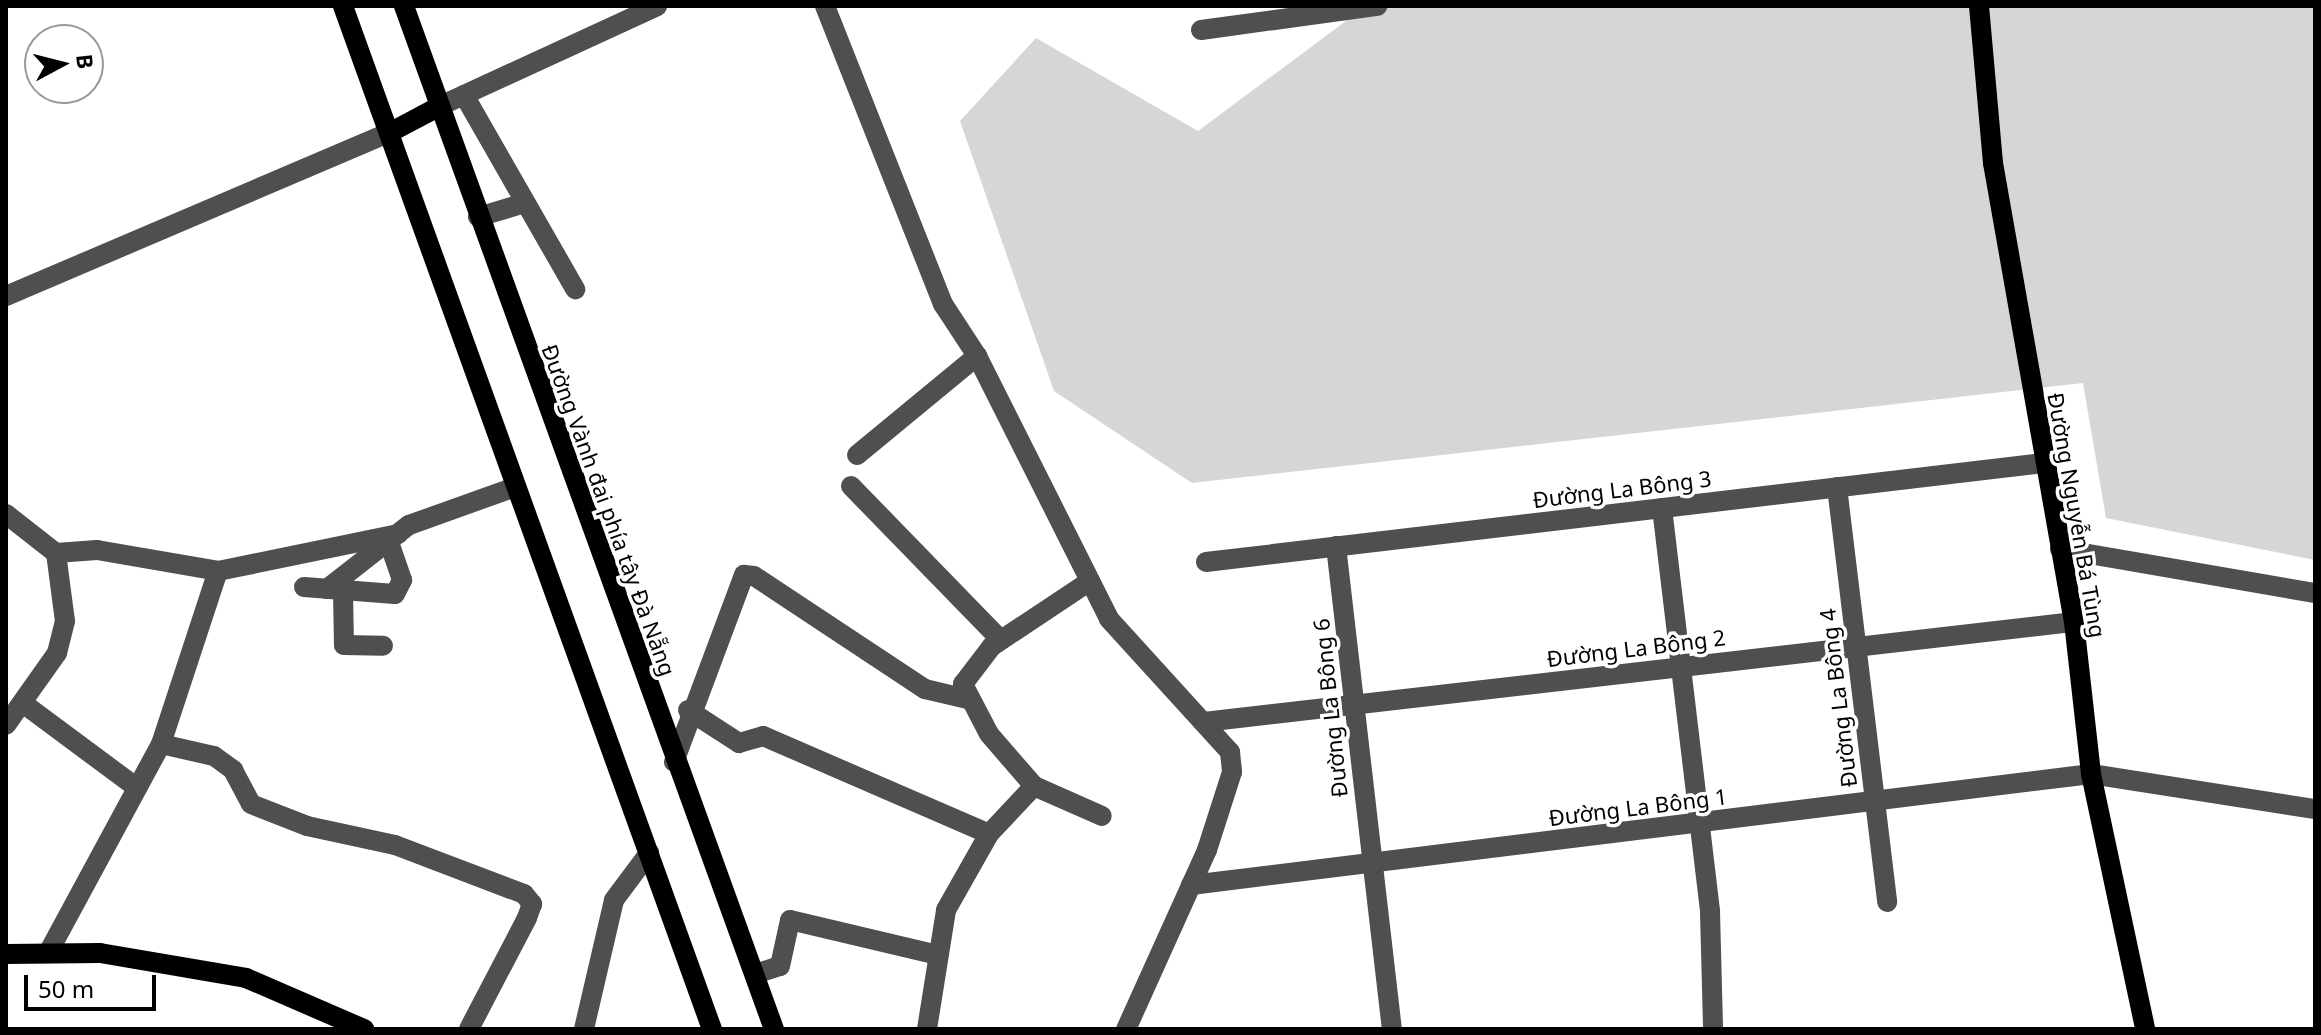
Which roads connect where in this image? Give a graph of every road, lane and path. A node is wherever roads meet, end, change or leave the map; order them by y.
1 (343, 6) edge
2 (404, 6) edge
3 (657, 6) edge
4 (825, 6) edge
5 (1377, 6) edge
6 (1979, 6) edge
7 (1201, 30) dead end
8 (464, 95) junction
9 (440, 106) junction
10 (389, 133) junction
11 (525, 203) junction
12 (478, 217) junction
13 (575, 289) dead end
14 (6, 296) edge
15 (977, 356) junction
16 (857, 455) dead end
17 (2044, 463) junction
18 (851, 486) dead end
19 (515, 487) junction
20 (1837, 487) junction
21 (1662, 508) junction
22 (6, 514) edge
23 (394, 538) junction
24 (1336, 546) junction
25 (2060, 549) junction
26 (56, 553) junction
27 (1206, 562) dead end
28 (218, 571) junction
29 (1090, 581) junction
30 (304, 587) dead end
31 (335, 589) junction
32 (2315, 593) edge
33 (2074, 622) junction
34 (1001, 640) junction
35 (383, 646) dead end
36 (1857, 647) junction
37 (1680, 667) junction
38 (971, 700) junction
39 (24, 704) junction
40 (1354, 705) junction
41 (688, 710) junction
42 (1204, 722) junction
43 (6, 725) edge
44 (161, 744) junction
45 (674, 762) junction
46 (2091, 774) junction
47 (1034, 786) junction
48 (137, 788) junction
49 (1875, 801) junction
50 (2315, 809) edge
51 (1102, 816) dead end
52 (1699, 823) junction
53 (989, 834) junction
54 (649, 853) junction
55 (1372, 864) junction
56 (1191, 885) junction
57 (1887, 902) dead end
58 (48, 953) junction
59 (6, 954) edge
60 (938, 955) junction
61 (755, 974) junction
62 (355, 1027) edge
63 (469, 1029) edge
64 (584, 1029) edge
65 (712, 1029) edge
66 (774, 1029) edge
67 (927, 1029) edge
68 (1126, 1029) edge
69 (1392, 1029) edge
70 (1713, 1029) edge
71 (2145, 1029) edge

1 - 10 main road
2 - 9 main road, Đường Vành đai phía tây Đà Nẵng
3 - 8 street
4 - 15 street
5 - 7 street
6 - 17 main road, Đường Nguyễn Bá Tùng
8 - 9 street
8 - 11 street
9 - 10 main road
9 - 12 main road, Đường Vành đai phía tây Đà Nẵng
10 - 14 street
10 - 19 main road
11 - 12 street
11 - 13 street
12 - 45 main road, Đường Vành đai phía tây Đà Nẵng
15 - 16 street
15 - 29 street
17 - 20 street, Đường La Bông 3
17 - 25 main road, Đường Nguyễn Bá Tùng
18 - 34 street
19 - 23 street
19 - 54 main road
20 - 21 street, Đường La Bông 3
20 - 36 street, Đường La Bông 4
21 - 24 street, Đường La Bông 3
21 - 37 street
22 - 26 street
23 - 28 street
23 - 31 street
23 - 31 street
24 - 27 street, Đường La Bông 3
24 - 40 street, Đường La Bông 6
25 - 32 street
25 - 33 main road, Đường Nguyễn Bá Tùng
26 - 28 street
26 - 39 street
28 - 44 street
29 - 34 street
29 - 42 street
30 - 31 street
31 - 35 street
33 - 36 street, Đường La Bông 2
33 - 46 main road, Đường Nguyễn Bá Tùng
34 - 38 street
36 - 37 street, Đường La Bông 2
36 - 49 street, Đường La Bông 4
37 - 40 street, Đường La Bông 2
37 - 52 street
38 - 41 street
38 - 47 street
39 - 43 street
39 - 48 street
40 - 42 street, Đường La Bông 2
40 - 55 street, Đường La Bông 6
41 - 45 street
41 - 53 street
42 - 56 street
44 - 48 street
44 - 63 street
45 - 61 main road, Đường Vành đai phía tây Đà Nẵng
46 - 49 street, Đường La Bông 1
46 - 50 street, Đường La Bông 1
46 - 71 main road, Đường Nguyễn Bá Tùng
47 - 51 street
47 - 53 street
48 - 58 street
49 - 52 street, Đường La Bông 1
49 - 57 street, Đường La Bông 4
52 - 55 street, Đường La Bông 1
52 - 70 street
53 - 60 street
54 - 64 street
54 - 65 main road
55 - 56 street, Đường La Bông 1
55 - 69 street, Đường La Bông 6
56 - 68 street
58 - 59 main road
58 - 62 main road
60 - 61 street
60 - 67 street
61 - 66 main road, Đường Vành đai phía tây Đà Nẵng

